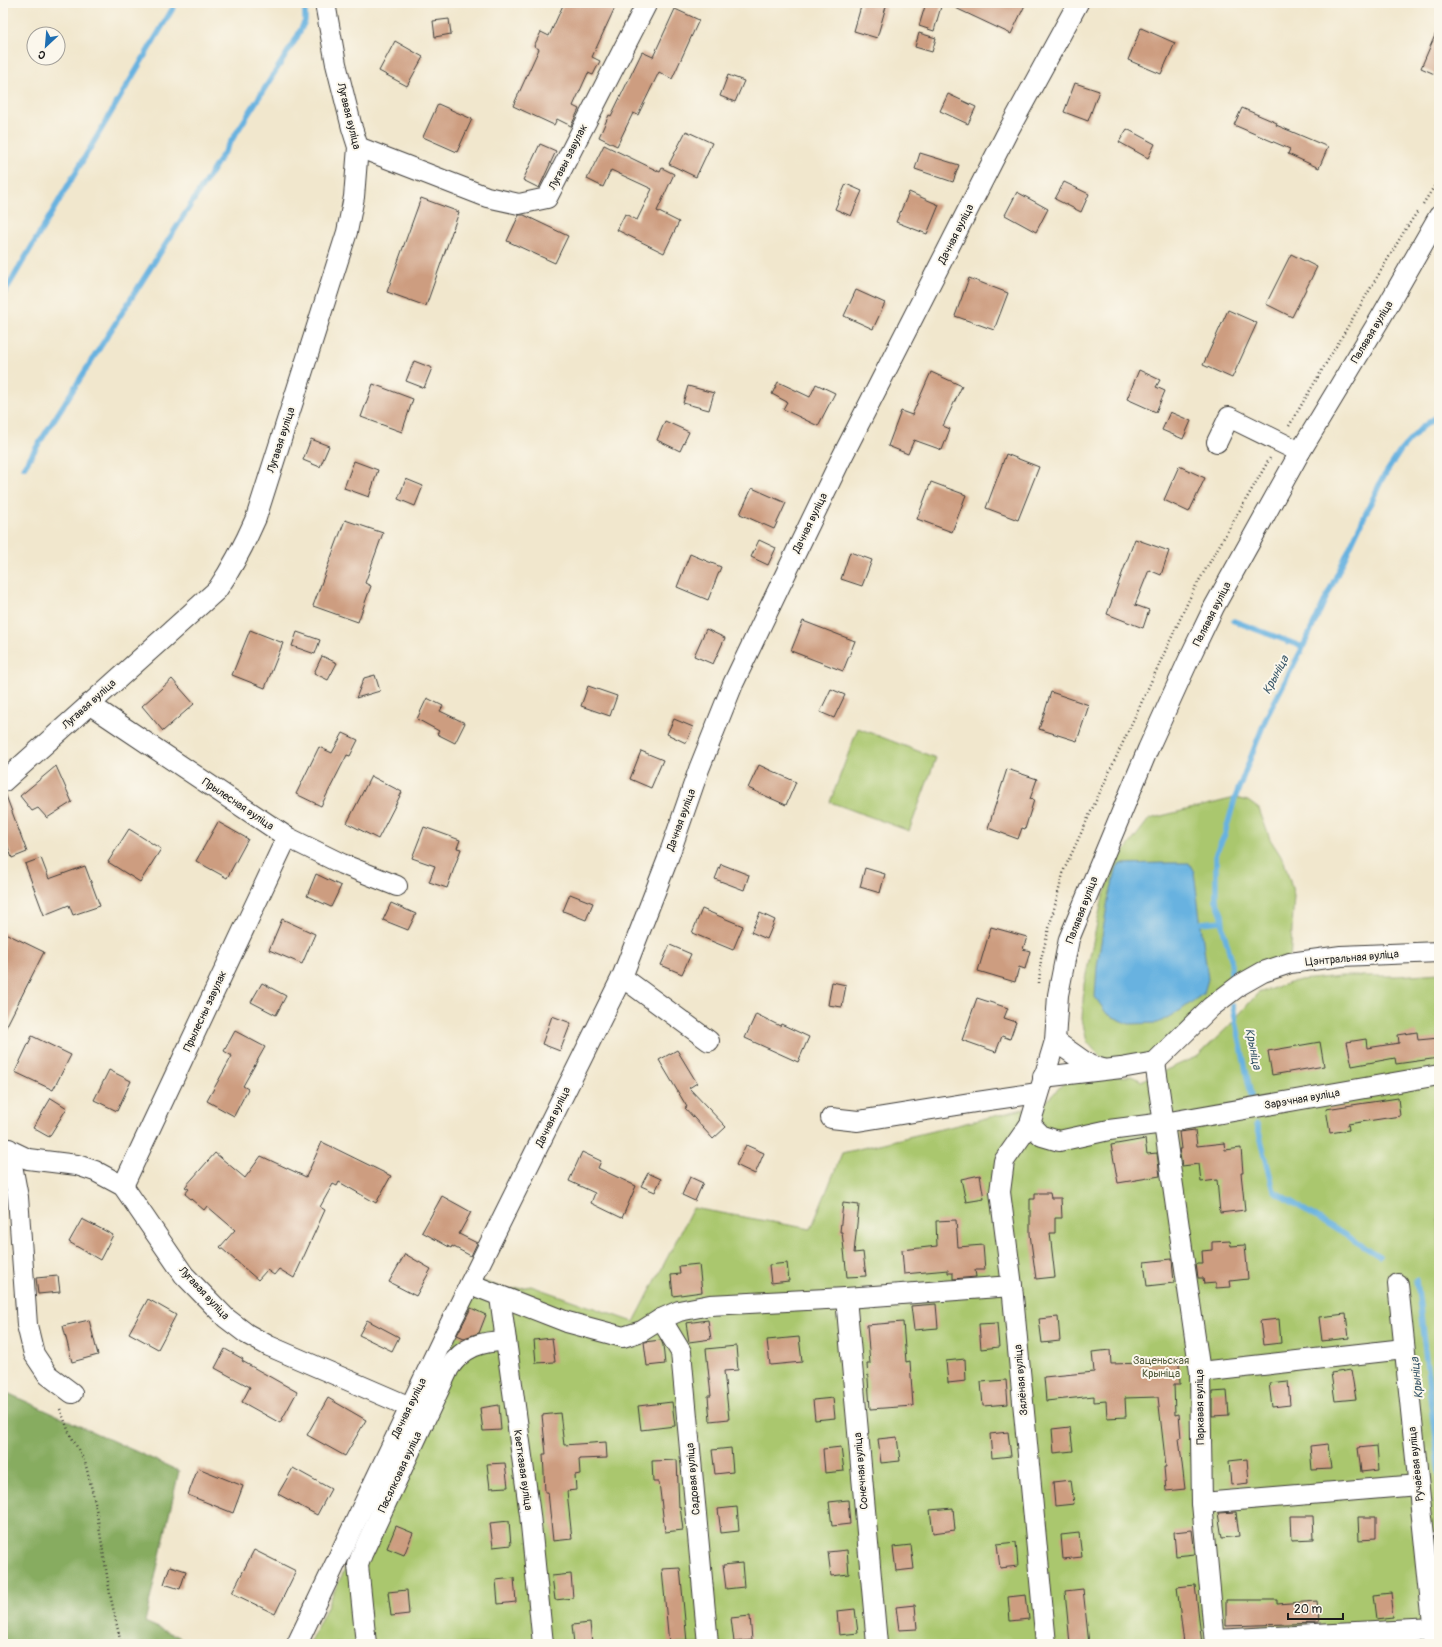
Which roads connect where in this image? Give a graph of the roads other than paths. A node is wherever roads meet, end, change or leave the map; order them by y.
1 (324, 3) edge
2 (647, 3) edge
3 (1078, 3) edge
4 (358, 147) junction
5 (1439, 216) edge
6 (1217, 442) dead end
7 (1300, 452) junction
8 (89, 704) junction
9 (3, 782) edge
10 (287, 837) junction
11 (397, 886) dead end
12 (1439, 952) edge
13 (622, 977) junction
14 (709, 1041) dead end
15 (1055, 1041) junction
16 (1155, 1062) junction
17 (1104, 1069) junction
18 (1439, 1074) edge
19 (1041, 1085) junction
20 (831, 1118) dead end
21 (1164, 1123) junction
22 (1030, 1124) junction
23 (6, 1148) edge
24 (123, 1186) junction
25 (470, 1284) junction
26 (1398, 1284) dead end
27 (1012, 1286) junction
28 (500, 1297) junction
29 (846, 1298) junction
30 (661, 1319) junction
31 (506, 1341) junction
32 (1404, 1349) junction
33 (1200, 1372) junction
34 (66, 1388) road end
35 (410, 1407) junction
36 (1418, 1485) junction
37 (1202, 1503) junction
38 (1435, 1637) edge
39 (1215, 1642) edge
40 (297, 1644) edge
41 (366, 1644) edge
42 (543, 1644) edge
43 (708, 1644) edge
44 (877, 1644) edge
45 (1046, 1644) edge

1 - 4 street, Лугавая вуліца
2 - 4 street, Лугавы завулак
3 - 13 street, Дачная вуліца
4 - 8 street, Лугавая вуліца
5 - 7 street, Палявая вуліца
6 - 7 street
7 - 15 street, Палявая вуліца
8 - 9 street, Лугавая вуліца
8 - 10 street, Прылесная вуліца
10 - 11 street, Прылесная вуліца
10 - 24 street, Прылесны завулак
12 - 16 street, Цэнтральная вуліца
13 - 14 street
13 - 25 street, Дачная вуліца
15 - 17 street
15 - 19 street, Палявая вуліца
16 - 17 street
16 - 21 street
17 - 19 street
18 - 21 street, Зарэчная вуліца
19 - 20 street
19 - 22 street, Палявая вуліца
21 - 22 street
21 - 33 street, Паркавая вуліца
22 - 27 street, Зялёная вуліца
23 - 24 street, Лугавая вуліца
23 - 34 street
24 - 35 street, Лугавая вуліца
25 - 28 street
25 - 35 street, Дачная вуліца
26 - 32 street, Ручаёвая вуліца
27 - 29 street
27 - 45 street, Зялёная вуліца
28 - 30 street
28 - 31 street, Кветкавая вуліца
29 - 30 street
29 - 44 street, Сонечная вуліца
30 - 43 street, Садовая вуліца
31 - 41 street, Пасялковая вуліца
31 - 42 street, Кветкавая вуліца
32 - 33 street
32 - 36 street, Ручаёвая вуліца
33 - 37 street, Паркавая вуліца
35 - 40 street, Дачная вуліца
36 - 37 street
36 - 38 street, Ручаёвая вуліца
37 - 39 street, Паркавая вуліца
38 - 39 street

